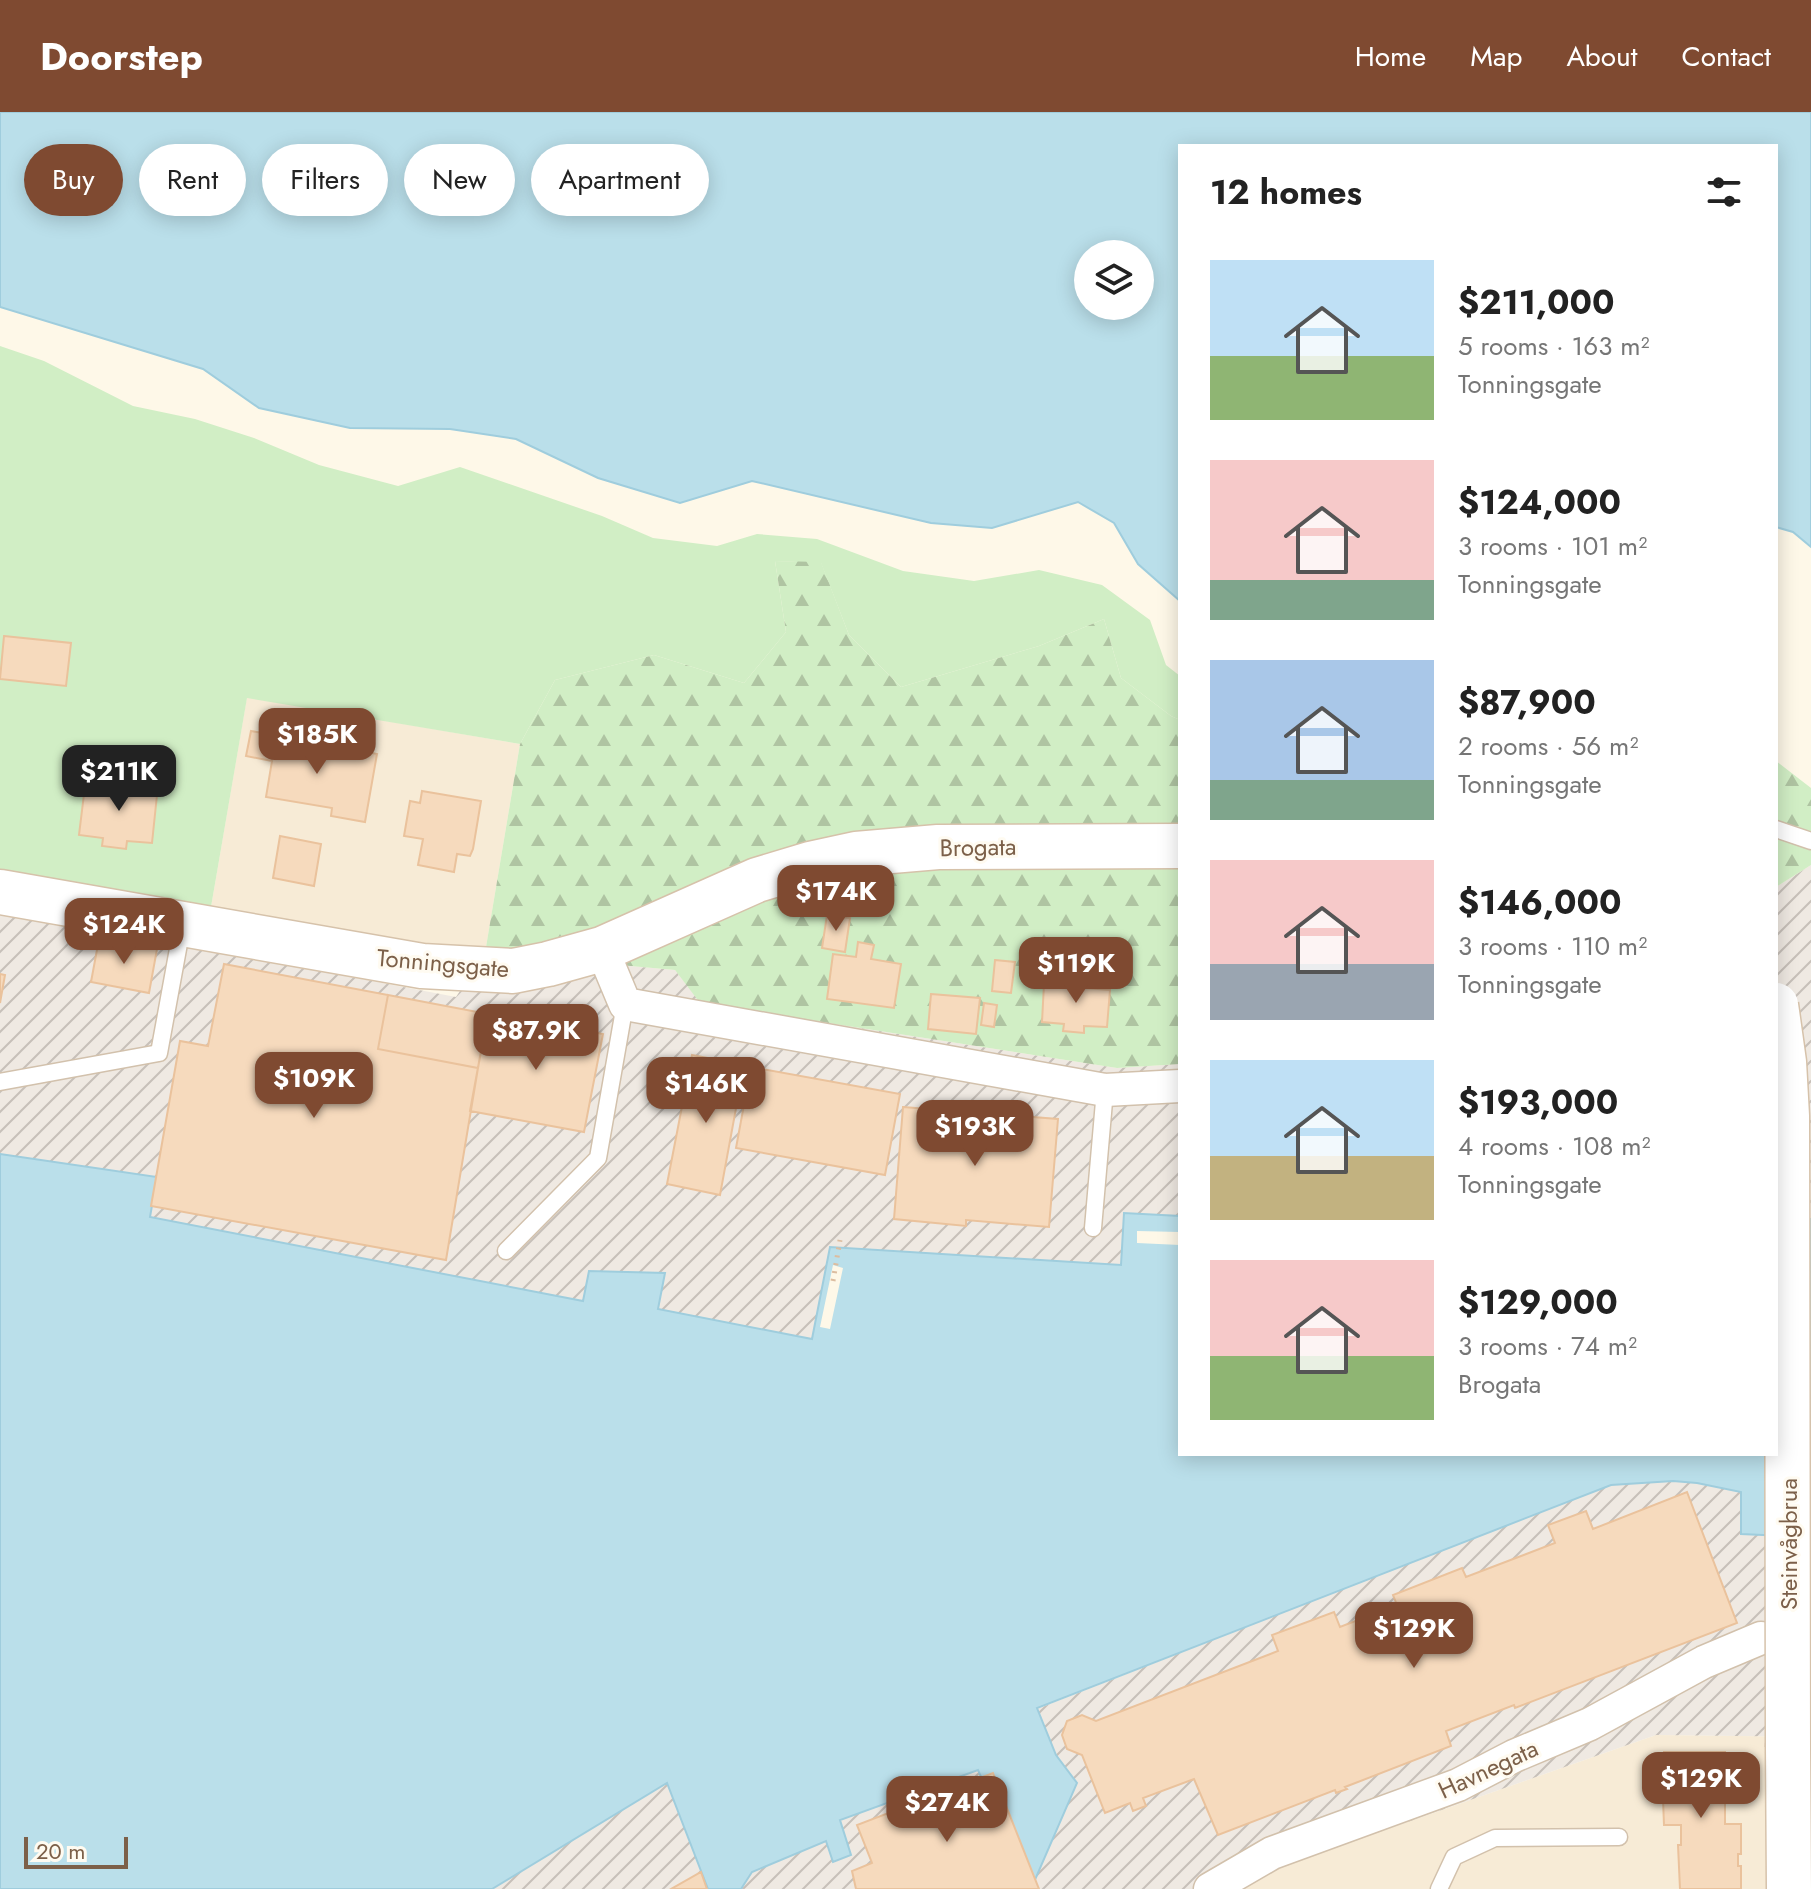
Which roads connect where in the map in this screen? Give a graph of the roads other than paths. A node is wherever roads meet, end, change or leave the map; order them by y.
1 (1778, 830) edge
2 (1811, 841) edge
3 (1178, 846) edge
4 (0, 892) edge
5 (182, 926) junction
6 (602, 949) junction
7 (625, 1004) junction
8 (1778, 1019) edge
9 (0, 1082) edge
10 (1178, 1086) edge
11 (1105, 1090) junction
12 (1778, 1090) edge
13 (1811, 1109) edge
14 (1799, 1205) dead end
15 (1778, 1206) edge
16 (1093, 1228) dead end
17 (506, 1251) dead end
18 (1761, 1638) dead end
19 (1619, 1837) dead end
20 (1210, 1889) edge
21 (1439, 1889) edge
22 (1789, 1889) edge

1 - 2 lane
3 - 6 main road, Brogata
4 - 5 main road, Tonningsgate
5 - 6 main road, Tonningsgate
5 - 9 lane
6 - 7 street
7 - 11 street
7 - 17 lane
8 - 22 main road, Steinvågbrua, bridge
10 - 11 street
11 - 16 lane
12 - 13 street
14 - 15 lane
18 - 20 street, Havnegata
19 - 21 lane

